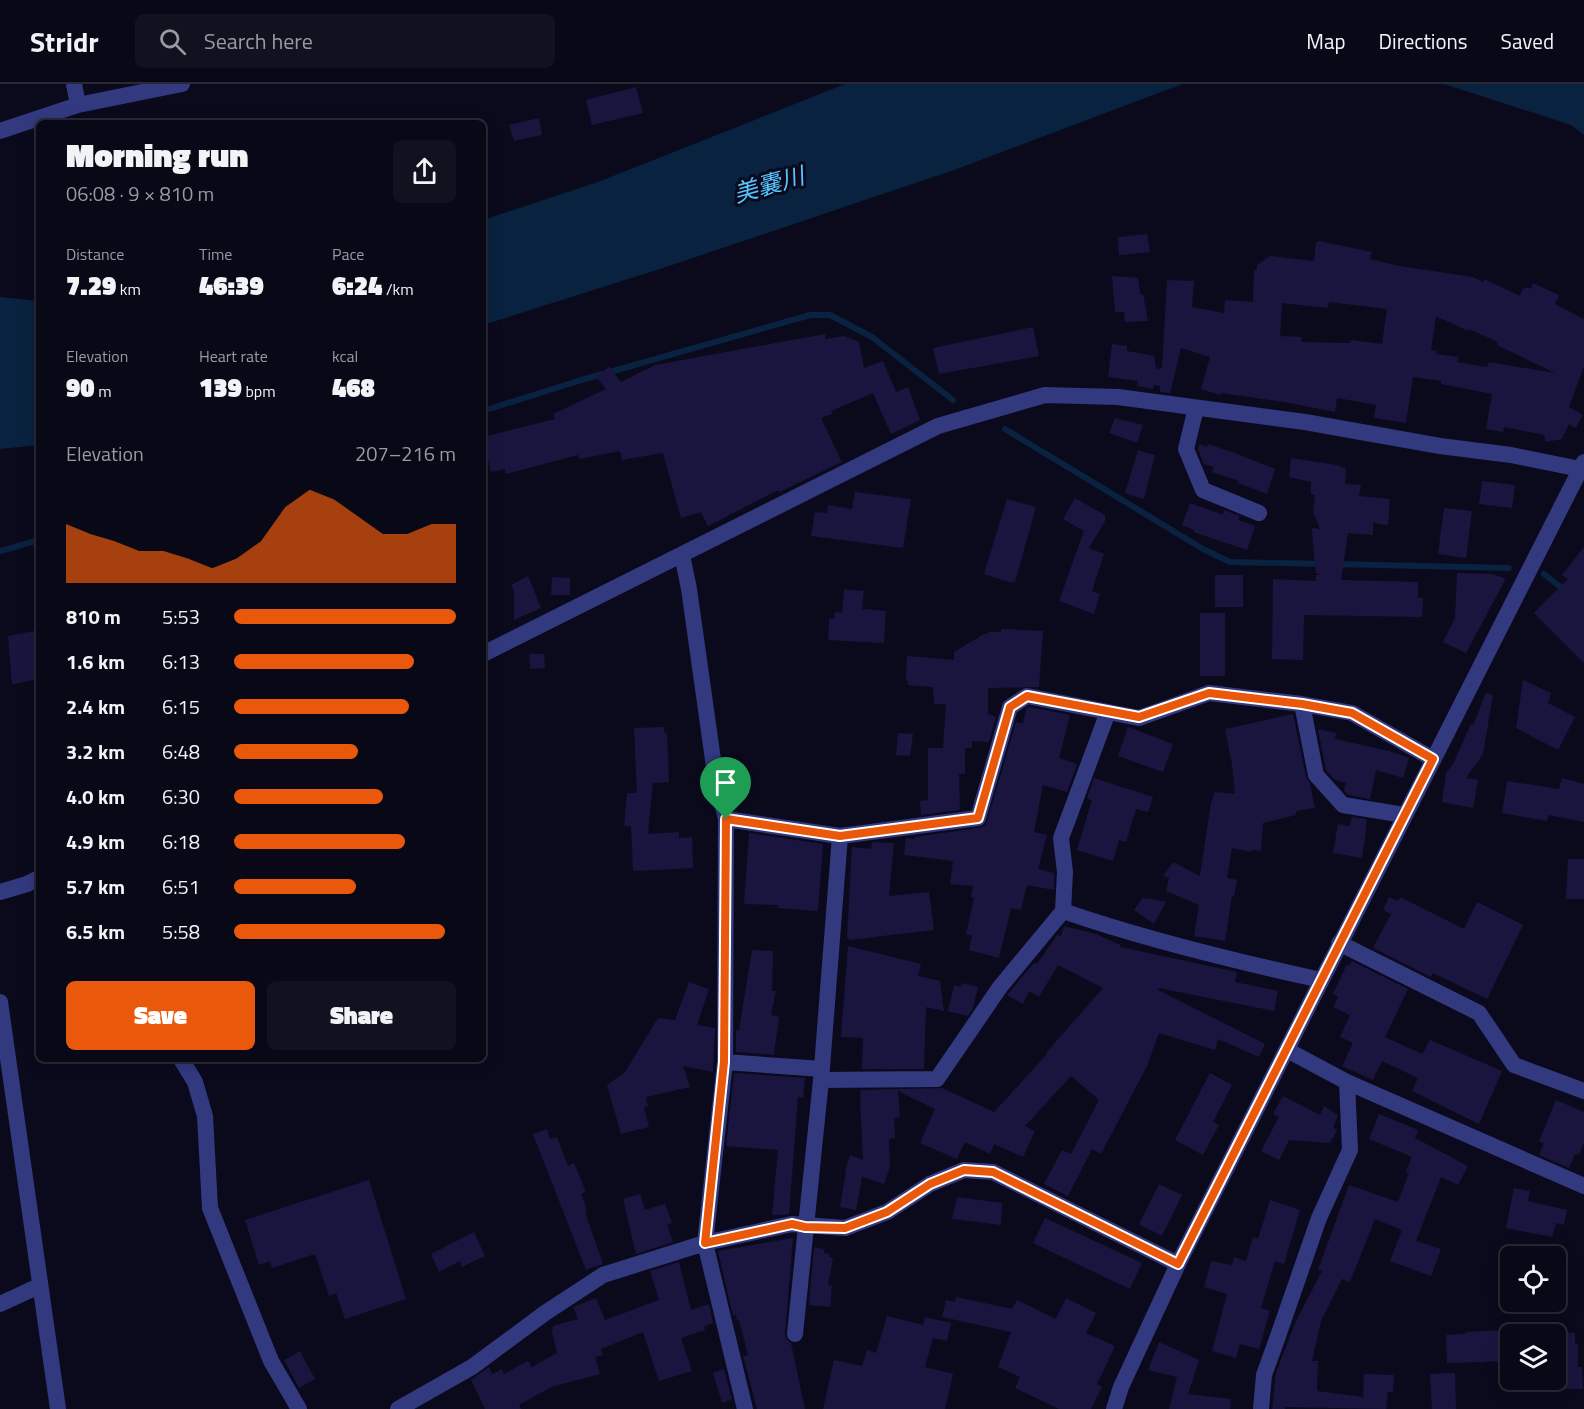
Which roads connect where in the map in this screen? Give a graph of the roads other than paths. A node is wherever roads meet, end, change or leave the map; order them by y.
1 (75, 84) edge
2 (182, 84) edge
3 (78, 105) junction
4 (0, 131) edge
5 (1196, 408) junction
6 (1583, 467) edge
7 (1259, 513) dead end
8 (682, 555) junction
9 (486, 653) edge
10 (1302, 704) junction
11 (1108, 712) junction
12 (1433, 759) junction
13 (1404, 815) junction
14 (726, 819) junction
15 (840, 836) junction
16 (36, 880) edge
17 (0, 892) edge
18 (1063, 911) junction
19 (1339, 944) junction
20 (1321, 980) junction
21 (0, 1002) edge
22 (1287, 1050) junction
23 (184, 1062) edge
24 (724, 1062) junction
25 (822, 1075) junction
26 (1347, 1082) junction
27 (1584, 1091) edge
28 (1584, 1186) edge
29 (805, 1227) junction
30 (705, 1243) junction
31 (1178, 1264) junction
32 (39, 1286) junction
33 (0, 1304) edge
34 (795, 1334) dead end
35 (58, 1409) edge
36 (299, 1409) edge
37 (398, 1409) edge
38 (745, 1409) edge
39 (1114, 1409) edge
40 (1261, 1409) edge

1 - 3 street
2 - 3 street
3 - 4 street
5 - 6 street
5 - 7 street
5 - 8 street
6 - 12 street
8 - 9 street
8 - 14 street
10 - 11 street
10 - 12 street
10 - 13 street
11 - 15 street
11 - 18 street
12 - 13 street
13 - 19 street
14 - 15 street
14 - 24 street
15 - 25 street
16 - 17 street
18 - 20 street
18 - 25 street
19 - 20 street
19 - 27 street
20 - 22 street
21 - 32 street
22 - 26 street
22 - 31 street
23 - 36 street
24 - 25 street
24 - 30 street
25 - 29 street
26 - 28 street
26 - 40 street
29 - 30 street
29 - 31 street
29 - 34 street
30 - 37 street
30 - 38 street
31 - 39 street
32 - 33 street
32 - 35 street

